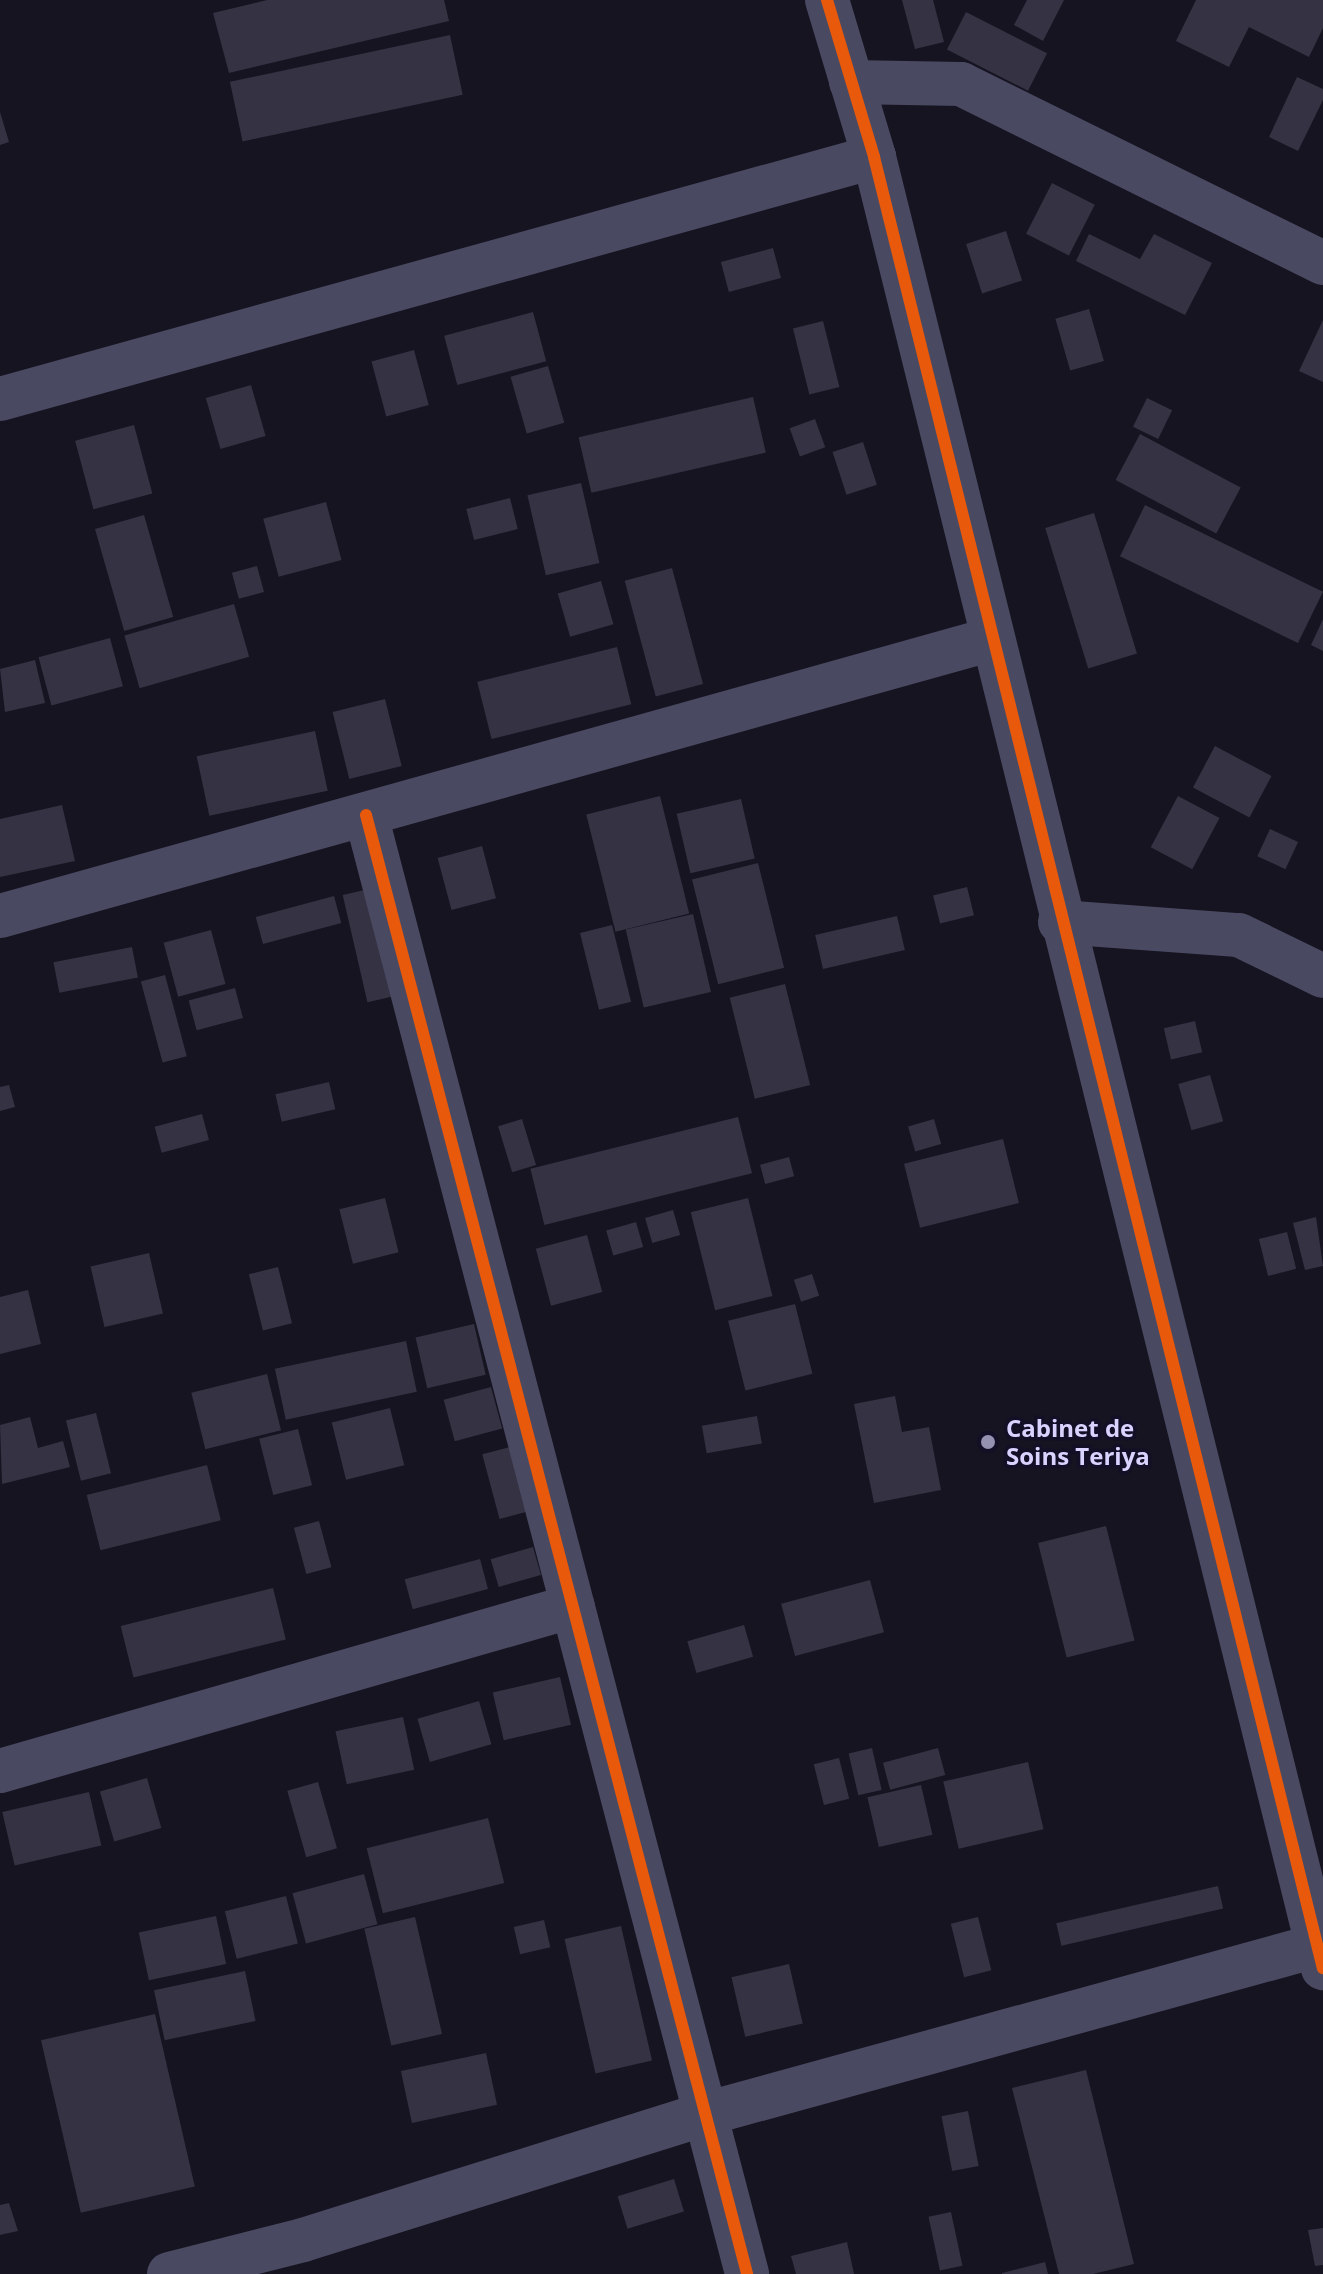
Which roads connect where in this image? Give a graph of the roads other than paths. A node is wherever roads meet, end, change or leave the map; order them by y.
1 (827, 0) edge
2 (851, 82) junction
3 (874, 157) junction
4 (1323, 263) edge
5 (0, 399) edge
6 (992, 639) junction
7 (366, 815) junction
8 (0, 916) edge
9 (1060, 922) junction
10 (1323, 976) edge
11 (573, 1606) junction
12 (0, 1771) edge
13 (1321, 1953) edge
14 (705, 2114) junction
15 (169, 2274) edge
16 (747, 2274) edge

1 - 2 street
2 - 3 street
2 - 4 street
3 - 5 street
3 - 6 street
6 - 7 street
6 - 9 street
7 - 8 street
7 - 11 street
9 - 10 street
9 - 13 street
11 - 12 street
11 - 14 street
13 - 14 street
14 - 15 street
14 - 16 street

